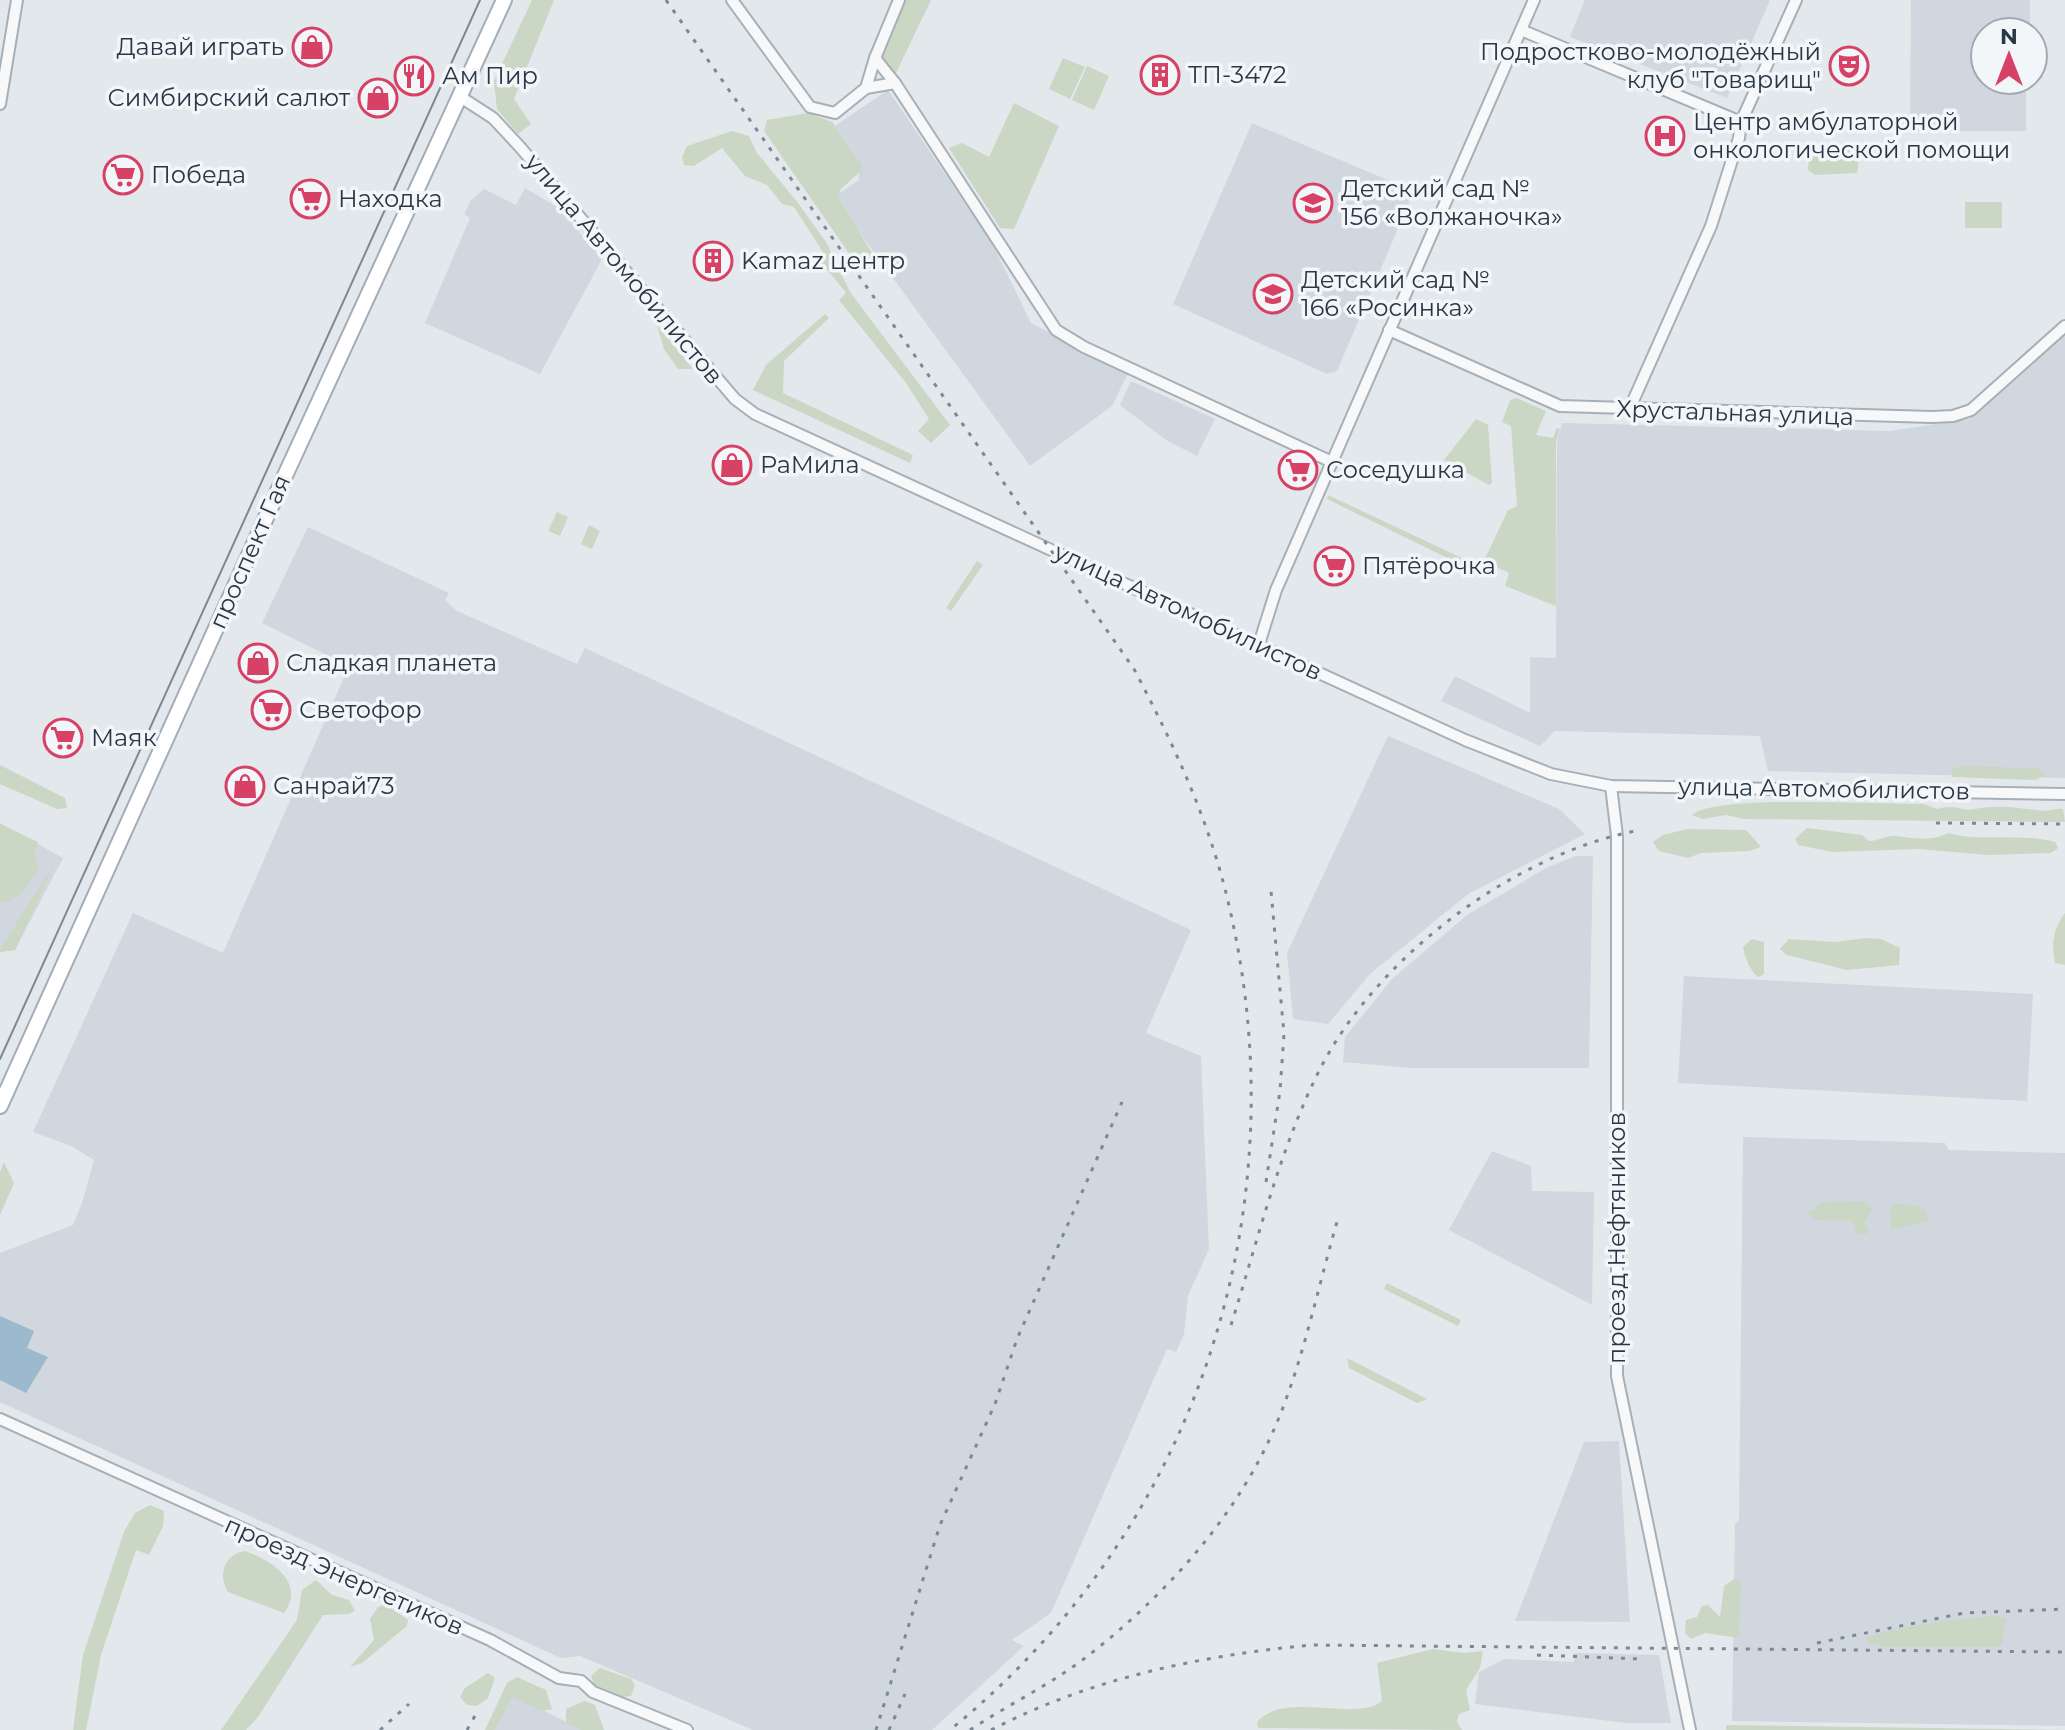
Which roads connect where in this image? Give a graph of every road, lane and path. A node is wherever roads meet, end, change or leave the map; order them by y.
1 (17, 0) edge
2 (732, 0) edge
3 (899, 0) edge
4 (1534, 0) edge
5 (1796, 0) edge
6 (502, 1) edge
7 (1521, 30) junction
8 (875, 58) junction
9 (895, 83) junction
10 (866, 88) junction
11 (459, 96) junction
12 (0, 104) edge
13 (1741, 122) junction
14 (2065, 326) edge
15 (1389, 330) junction
16 (1629, 410) junction
17 (1332, 462) junction
18 (1259, 644) junction
19 (1611, 786) junction
20 (2065, 794) edge
21 (0, 1106) edge
22 (0, 1419) edge
23 (687, 1730) edge
24 (1690, 1730) edge

1 - 12 street
2 - 10 street
3 - 8 street
4 - 7 street
5 - 13 street
6 - 11 main road, проспект Гая
7 - 13 street
7 - 15 street
8 - 9 street
8 - 10 street
9 - 10 street
9 - 17 street
11 - 18 street, улица Автомобилистов
11 - 21 main road, проспект Гая
13 - 16 street
14 - 16 street, Хрустальная улица
15 - 16 street, Хрустальная улица
15 - 17 street
17 - 18 street
18 - 19 street, улица Автомобилистов
19 - 20 street, улица Автомобилистов
19 - 24 street, проезд Нефтяников
22 - 23 street, проезд Энергетиков

